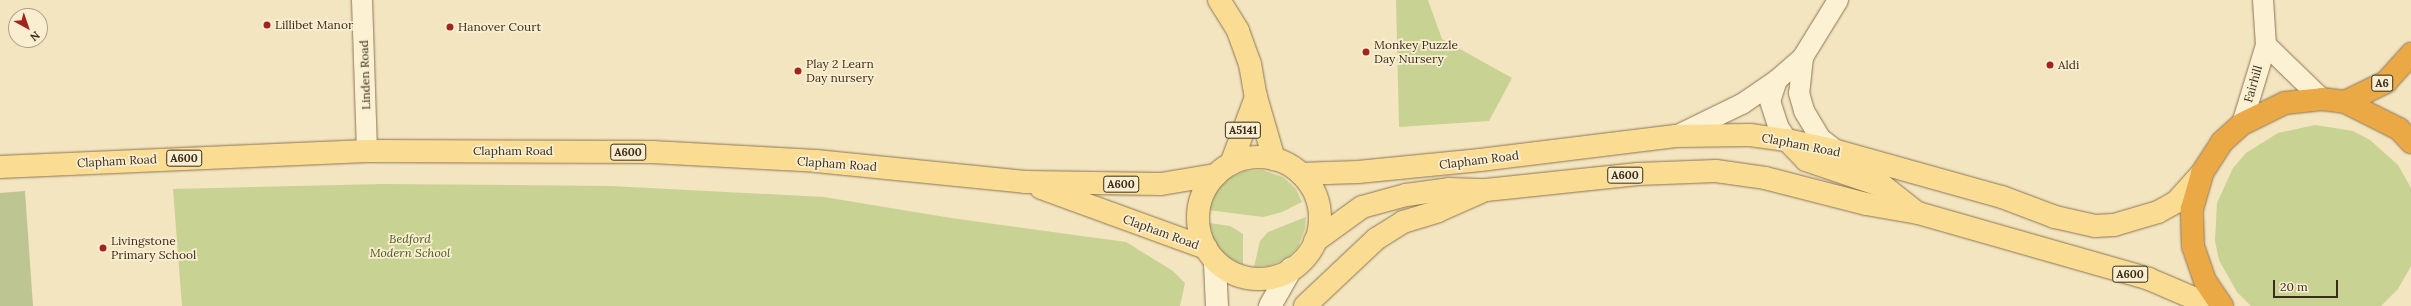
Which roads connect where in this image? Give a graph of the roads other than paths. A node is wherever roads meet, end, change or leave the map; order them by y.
1 (362, 0) edge
2 (1219, 0) edge
3 (1838, 0) edge
4 (2263, 0) edge
5 (2266, 45) junction
6 (2411, 54) edge
7 (1803, 57) junction
8 (1778, 80) junction
9 (1256, 97) junction
10 (2322, 100) junction
11 (2345, 102) junction
12 (2242, 124) junction
13 (1676, 136) junction
14 (1787, 140) junction
15 (2411, 142) edge
16 (367, 151) junction
17 (1837, 151) junction
18 (1274, 159) junction
19 (0, 167) edge
20 (1223, 169) junction
21 (2202, 173) junction
22 (1301, 174) junction
23 (1025, 182) junction
24 (1486, 190) junction
25 (1918, 213) junction
26 (1315, 240) junction
27 (1211, 256) junction
28 (1292, 269) junction
29 (1217, 306) edge
30 (1270, 306) edge
31 (1305, 306) edge
32 (2212, 306) edge
33 (2222, 306) edge

1 - 16 street, Linden Road
2 - 9 main road, A5141
3 - 7 street
4 - 5 street, Fairhill
5 - 10 street, Fairhill
5 - 12 street, Fairhill
6 - 11 highway, A6
7 - 8 street
7 - 17 street
8 - 13 street
8 - 14 street
9 - 18 main road, A5141
9 - 20 main road, A5141
10 - 11 highway
10 - 12 highway
11 - 15 highway
12 - 21 highway
13 - 14 main road, Clapham Road
13 - 22 main road, Clapham Road
14 - 17 main road, Clapham Road
14 - 25 main road
16 - 19 main road, Clapham Road / A600
16 - 23 main road, Clapham Road / A600
17 - 21 main road, Clapham Road
18 - 20 main road, A600
18 - 22 main road, A600
20 - 23 main road, Clapham Road / A600
20 - 27 main road
21 - 33 highway
22 - 26 main road, A600
23 - 27 main road, Clapham Road / A600
24 - 25 main road, A600
24 - 26 main road, A600
24 - 31 main road
25 - 32 main road, A600
26 - 28 main road, A600
27 - 28 main road, A600
27 - 29 street
28 - 30 street

